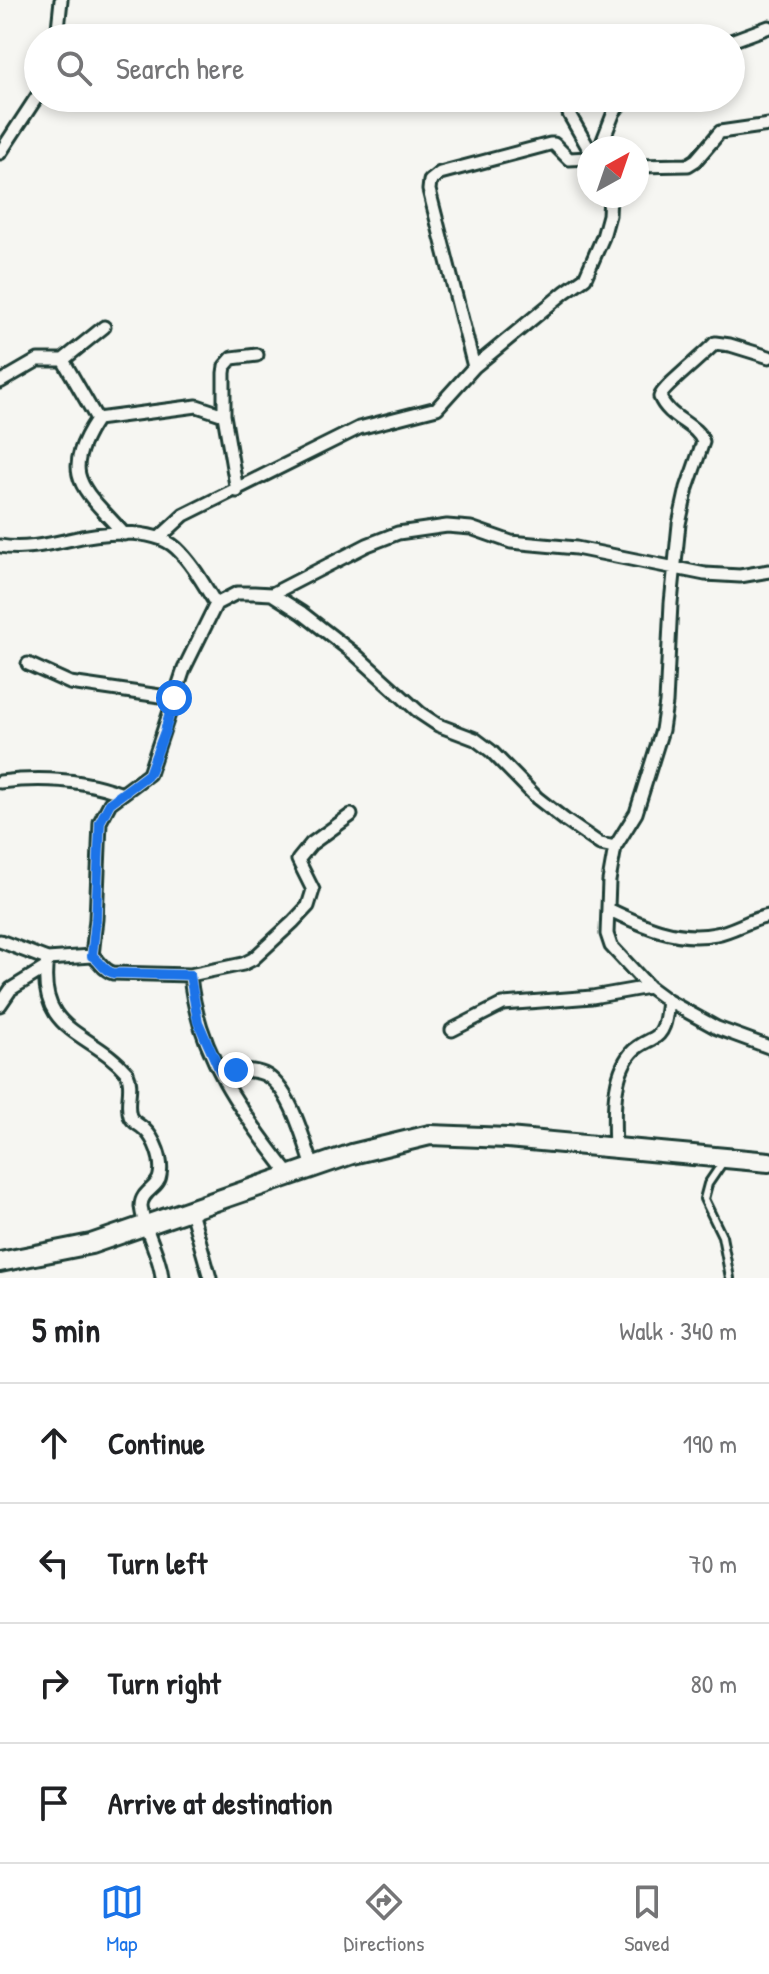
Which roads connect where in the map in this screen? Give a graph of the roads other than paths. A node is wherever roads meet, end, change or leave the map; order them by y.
1 (61, 0) edge
2 (58, 24) edge
3 (769, 27) edge
4 (745, 36) edge
5 (27, 112) edge
6 (570, 112) edge
7 (614, 112) edge
8 (769, 125) edge
9 (582, 136) edge
10 (605, 136) edge
11 (0, 153) edge
12 (577, 159) edge
13 (649, 166) edge
14 (609, 208) edge
15 (104, 327) dead end
16 (257, 355) dead end
17 (769, 357) edge
18 (63, 360) junction
19 (474, 367) junction
20 (0, 382) edge
21 (224, 415) junction
22 (97, 419) junction
23 (237, 491) junction
24 (124, 534) junction
25 (159, 538) junction
26 (0, 546) edge
27 (675, 568) junction
28 (769, 571) edge
29 (272, 594) junction
30 (216, 604) junction
31 (28, 664) dead end
32 (174, 698) junction
33 (0, 782) edge
34 (122, 794) junction
35 (351, 815) dead end
36 (615, 847) junction
37 (608, 909) junction
38 (769, 916) edge
39 (0, 941) edge
40 (92, 956) junction
41 (46, 963) junction
42 (190, 975) junction
43 (649, 987) junction
44 (668, 1001) junction
45 (0, 1005) edge
46 (452, 1030) dead end
47 (769, 1047) edge
48 (220, 1071) junction
49 (615, 1149) junction
50 (725, 1159) junction
51 (769, 1162) edge
52 (313, 1167) junction
53 (290, 1175) junction
54 (191, 1211) junction
55 (147, 1226) junction
56 (0, 1262) edge
57 (162, 1278) edge
58 (210, 1278) edge
59 (730, 1278) edge

1 - 2 street
3 - 4 street
5 - 11 street
6 - 9 street
7 - 10 street
8 - 13 street
12 - 19 street
14 - 19 street
15 - 18 street
16 - 21 street
17 - 27 street
18 - 20 street
18 - 22 street
19 - 23 street
21 - 22 street
21 - 23 street
22 - 24 street
23 - 25 street
24 - 25 street
24 - 26 street
25 - 30 street
27 - 28 street
27 - 29 street
27 - 36 street
29 - 30 street
29 - 36 street
30 - 32 street
31 - 32 street
32 - 34 street
33 - 34 street
34 - 40 street
35 - 42 street
36 - 37 street
37 - 38 street
37 - 43 street
39 - 41 street
40 - 41 street
40 - 42 street
41 - 45 street
41 - 55 street
42 - 48 street
43 - 44 street
43 - 46 street
44 - 47 street
44 - 49 street
48 - 52 street
48 - 53 street
49 - 50 main road
49 - 52 main road
50 - 51 main road
50 - 59 lane
52 - 53 main road
53 - 54 main road
54 - 55 main road
54 - 58 street
55 - 56 main road
55 - 57 street

